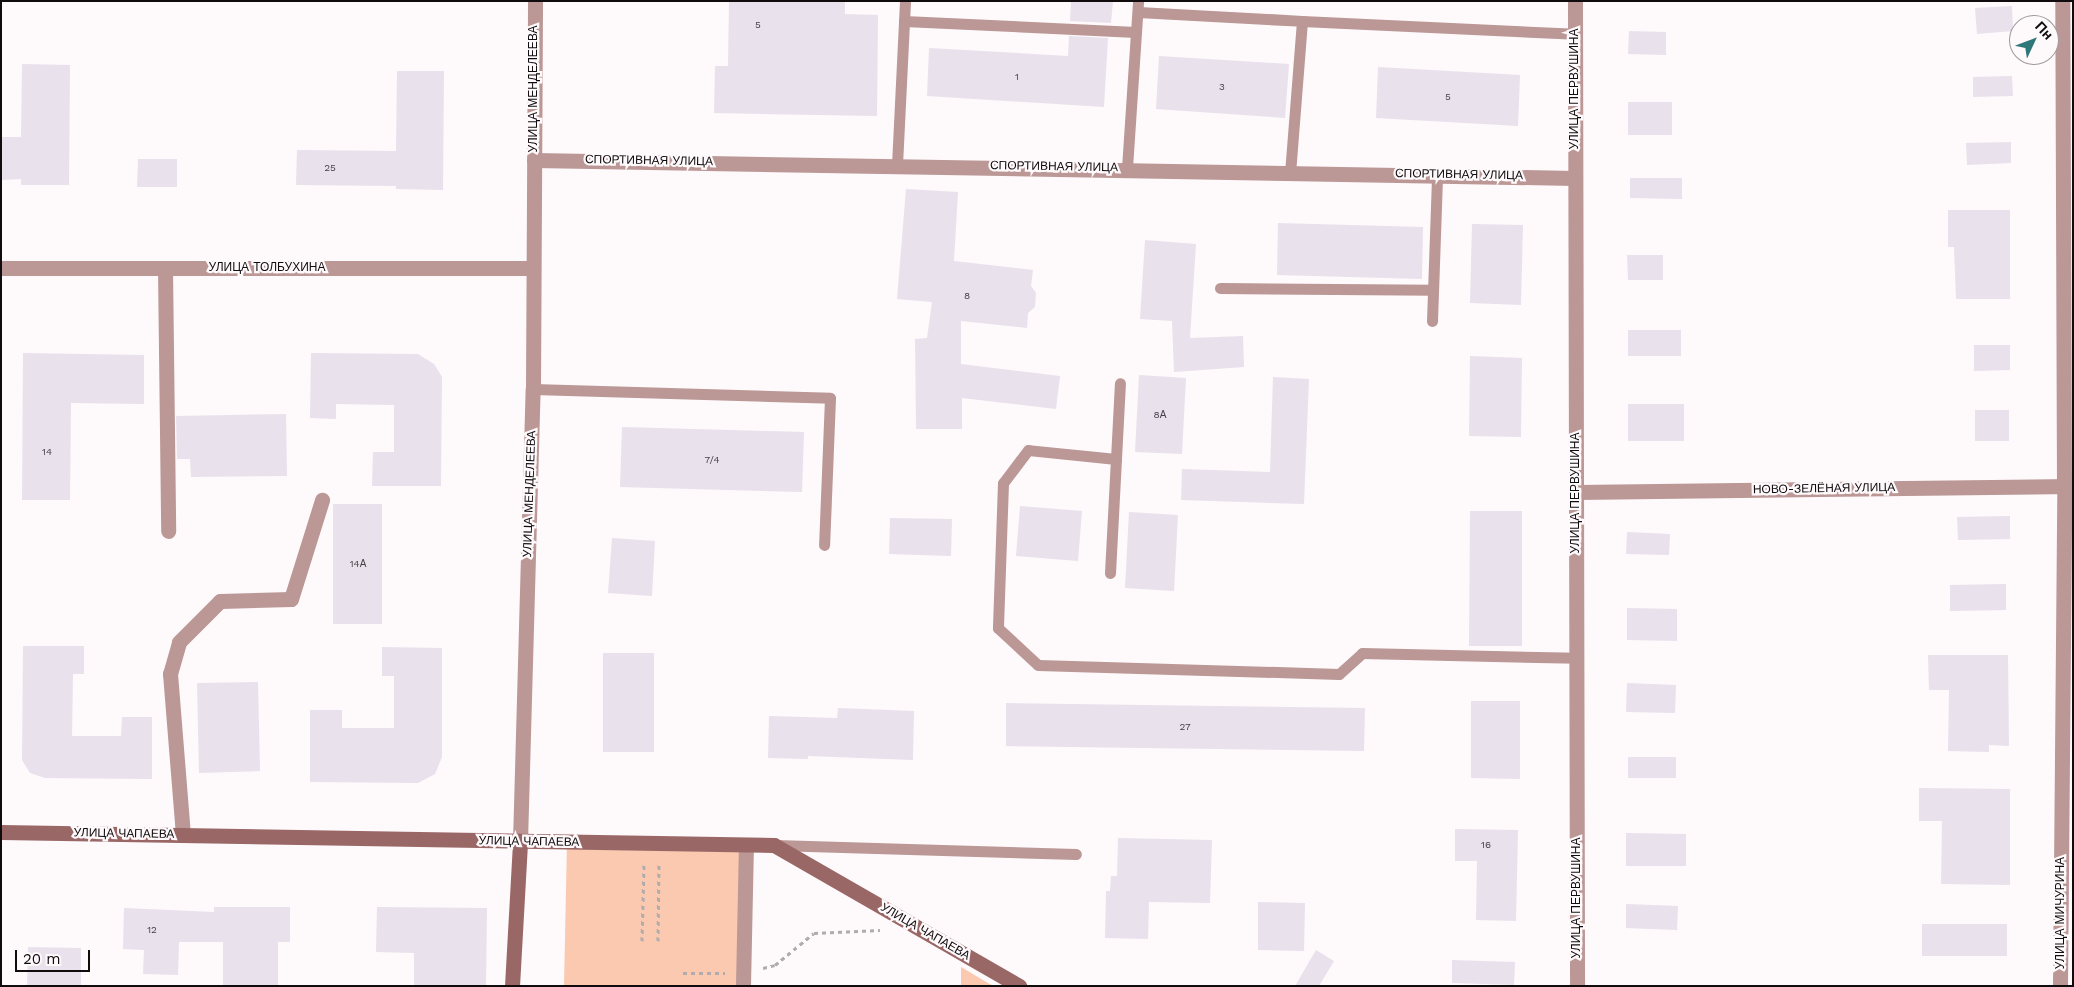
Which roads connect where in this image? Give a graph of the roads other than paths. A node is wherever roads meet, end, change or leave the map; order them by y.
1 (535, 1) edge
2 (905, 1) edge
3 (1575, 1) edge
4 (2062, 1) edge
5 (1138, 7) edge
6 (1302, 21) junction
7 (904, 22) junction
8 (1136, 32) junction
9 (1575, 34) junction
10 (534, 160) junction
11 (897, 165) junction
12 (1127, 168) junction
13 (1290, 172) junction
14 (1437, 175) junction
15 (1575, 178) junction
16 (1, 268) edge
17 (165, 268) junction
18 (533, 268) junction
19 (1220, 288) dead end
20 (1433, 290) junction
21 (1432, 321) dead end
22 (1120, 383) dead end
23 (533, 389) junction
24 (1116, 459) junction
25 (2068, 486) edge
26 (1576, 492) junction
27 (322, 500) dead end
28 (168, 531) dead end
29 (824, 545) dead end
30 (1110, 573) dead end
31 (1576, 658) junction
32 (1, 832) edge
33 (184, 835) junction
34 (520, 842) junction
35 (774, 845) junction
36 (746, 847) junction
37 (1076, 854) dead end
38 (743, 980) edge
39 (512, 986) edge
40 (1019, 986) edge
41 (1577, 986) edge
42 (2060, 986) edge

1 - 10 street, УЛИЦА МЕНДЕЛЕЕВА
2 - 7 lane
3 - 9 street, УЛИЦА ПЕРВУШИНА
4 - 25 street, УЛИЦА МИЧУРИНА
5 - 6 lane
5 - 8 lane
6 - 9 lane
6 - 13 lane
7 - 8 lane
7 - 11 lane
8 - 12 lane
9 - 15 street, УЛИЦА ПЕРВУШИНА
10 - 11 street, СПОРТИВНАЯ УЛИЦА
10 - 18 street, УЛИЦА МЕНДЕЛЕЕВА
11 - 12 street, СПОРТИВНАЯ УЛИЦА
12 - 13 street, СПОРТИВНАЯ УЛИЦА
13 - 14 street, СПОРТИВНАЯ УЛИЦА
14 - 15 street, СПОРТИВНАЯ УЛИЦА
14 - 20 lane
15 - 26 street, УЛИЦА ПЕРВУШИНА
16 - 17 street, УЛИЦА ТОЛБУХИНА
17 - 18 street, УЛИЦА ТОЛБУХИНА
17 - 28 street
18 - 23 street, УЛИЦА МЕНДЕЛЕЕВА
19 - 20 lane
20 - 21 lane
22 - 24 lane
23 - 29 lane
23 - 34 street, УЛИЦА МЕНДЕЛЕЕВА
24 - 30 lane
24 - 31 lane
25 - 26 street, НОВО-ЗЕЛЁНАЯ УЛИЦА
25 - 42 street, УЛИЦА МИЧУРИНА
26 - 31 street, УЛИЦА ПЕРВУШИНА
27 - 33 street
31 - 41 street, УЛИЦА ПЕРВУШИНА
32 - 33 main road, УЛИЦА ЧАПАЕВА
33 - 34 main road, УЛИЦА ЧАПАЕВА
34 - 36 main road, УЛИЦА ЧАПАЕВА
34 - 39 main road, УЛИЦА МЕНДЕЛЕЕВА
35 - 36 main road, УЛИЦА ЧАПАЕВА
35 - 37 lane
35 - 40 main road, УЛИЦА ЧАПАЕВА
36 - 38 street

